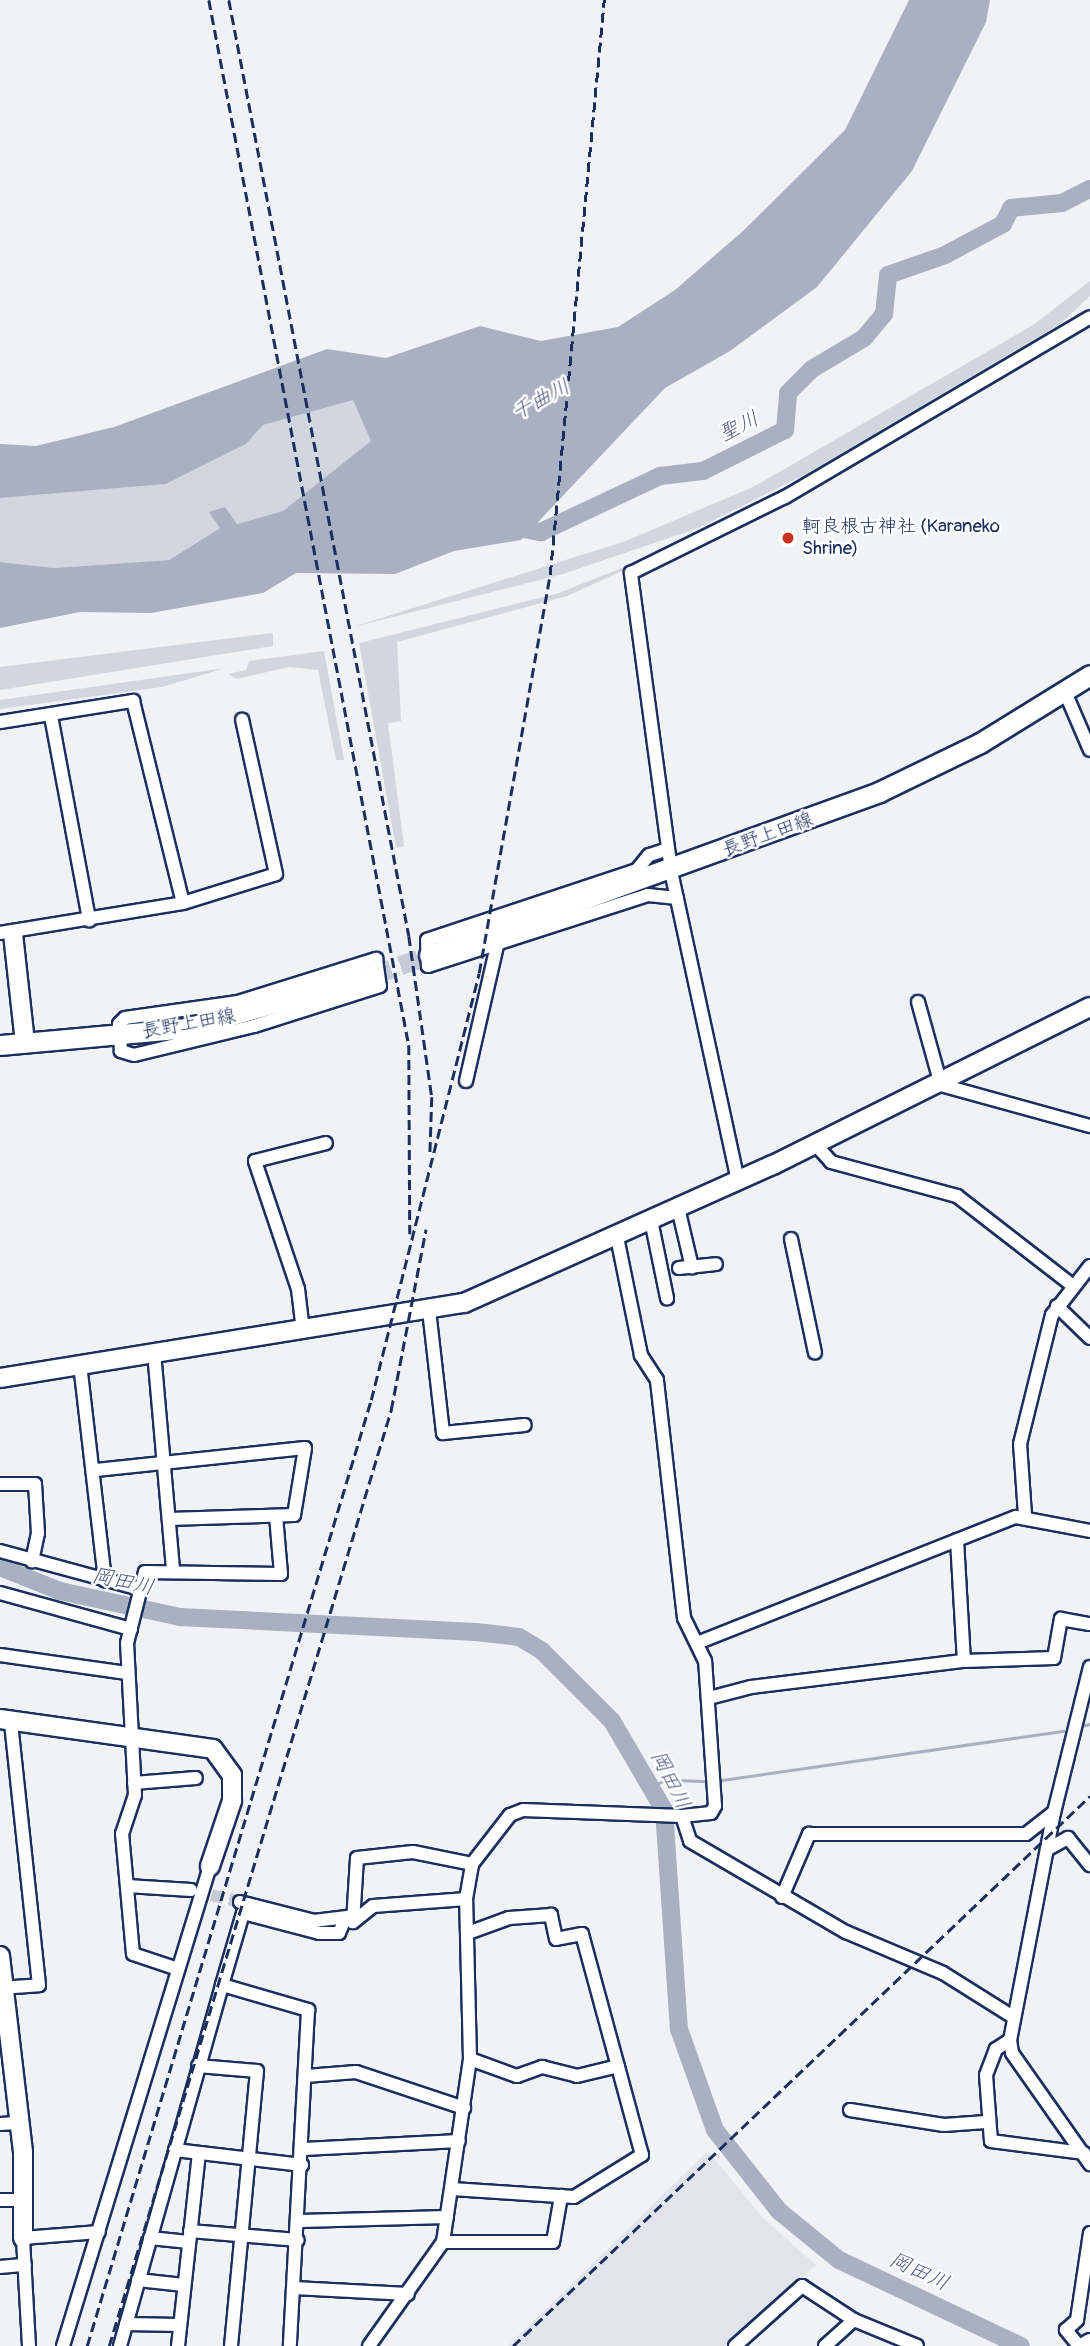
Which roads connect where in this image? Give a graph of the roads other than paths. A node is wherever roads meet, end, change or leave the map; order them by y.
1 (1090, 317) edge
2 (1090, 675) edge
3 (1065, 692) junction
4 (51, 716) junction
5 (242, 720) dead end
6 (0, 722) edge
7 (1090, 750) edge
8 (668, 849) junction
9 (671, 870) junction
10 (677, 898) junction
11 (183, 903) junction
12 (89, 920) junction
13 (6, 934) edge
14 (497, 946) junction
15 (429, 956) tunnel mouth
16 (373, 975) tunnel mouth
17 (918, 1002) dead end
18 (1090, 1007) edge
19 (119, 1036) junction
20 (25, 1043) junction
21 (0, 1045) edge
22 (466, 1081) dead end
23 (941, 1085) junction
24 (1090, 1126) edge
25 (326, 1143) dead end
26 (816, 1144) junction
27 (738, 1181) junction
28 (678, 1208) junction
29 (651, 1220) junction
30 (617, 1237) junction
31 (791, 1239) dead end
32 (716, 1264) dead end
33 (1090, 1266) edge
34 (1073, 1286) junction
35 (667, 1298) dead end
36 (1057, 1306) junction
37 (429, 1310) junction
38 (303, 1331) junction
39 (1090, 1338) edge
40 (154, 1352) junction
41 (814, 1353) dead end
42 (80, 1364) junction
43 (0, 1378) edge
44 (525, 1425) dead end
45 (167, 1464) junction
46 (96, 1470) junction
47 (0, 1484) edge
48 (1026, 1515) junction
49 (276, 1516) junction
50 (170, 1519) junction
51 (1090, 1531) edge
52 (957, 1540) junction
53 (0, 1551) edge
54 (32, 1561) junction
55 (173, 1571) junction
56 (105, 1581) junction
57 (140, 1591) junction
58 (0, 1593) edge
59 (1090, 1624) edge
60 (132, 1627) junction
61 (697, 1643) junction
62 (0, 1656) edge
63 (964, 1661) junction
64 (1090, 1667) edge
65 (127, 1673) junction
66 (709, 1698) junction
67 (5, 1721) edge
68 (131, 1736) junction
69 (195, 1777) dead end
70 (134, 1783) junction
71 (1054, 1812) junction
72 (682, 1816) junction
73 (1048, 1849) junction
74 (472, 1864) junction
75 (1090, 1865) edge
76 (210, 1866) joint
77 (127, 1886) junction
78 (191, 1890) tunnel mouth
79 (782, 1897) junction
80 (466, 1899) junction
81 (240, 1902) tunnel mouth
82 (350, 1916) junction
83 (468, 1933) junction
84 (0, 1956) edge
85 (178, 1969) junction
86 (222, 1985) junction
87 (2, 1988) edge
88 (1010, 2015) junction
89 (1010, 2040) junction
90 (4, 2054) edge
91 (470, 2059) junction
92 (198, 2066) junction
93 (618, 2066) junction
94 (306, 2076) junction
95 (464, 2108) junction
96 (850, 2110) dead end
97 (986, 2122) junction
98 (8, 2124) edge
99 (459, 2141) junction
100 (304, 2149) junction
101 (175, 2150) junction
102 (199, 2153) junction
103 (1087, 2159) edge
104 (251, 2160) junction
105 (302, 2165) junction
106 (452, 2189) junction
107 (561, 2196) junction
108 (0, 2200) edge
109 (23, 2200) junction
110 (447, 2217) junction
111 (300, 2221) junction
112 (99, 2232) junction
113 (1090, 2233) edge
114 (189, 2236) junction
115 (245, 2236) junction
116 (23, 2238) junction
117 (150, 2238) junction
118 (298, 2240) junction
119 (443, 2242) junction
120 (25, 2265) junction
121 (0, 2267) edge
122 (138, 2280) junction
123 (184, 2284) junction
124 (294, 2288) junction
125 (408, 2294) junction
126 (854, 2320) junction
127 (126, 2323) junction
128 (180, 2325) junction
129 (1090, 2343) edge
130 (29, 2346) edge
131 (63, 2346) edge
132 (120, 2346) edge
133 (178, 2346) edge
134 (231, 2346) edge
135 (290, 2346) edge
136 (369, 2346) edge
137 (734, 2346) edge
138 (825, 2346) edge
139 (917, 2346) edge
140 (1079, 2346) edge
141 (1085, 2346) edge

1 - 8 street
2 - 3 main road, 長野上田線
3 - 7 street
3 - 9 main road, 長野上田線
4 - 6 street
4 - 11 street
4 - 12 street
5 - 11 street
8 - 9 street
8 - 14 street
9 - 10 street
9 - 15 main road, 長野上田線
10 - 14 street
10 - 27 street
11 - 12 street
12 - 13 street
13 - 20 street
14 - 22 street
16 - 19 main road, 長野上田線
17 - 23 street
18 - 23 street
19 - 19 street
19 - 20 main road, 長野上田線
20 - 21 main road, 長野上田線
23 - 24 street
23 - 26 street
25 - 38 street
26 - 27 street
26 - 34 street
27 - 28 street
28 - 29 street
28 - 32 street
29 - 30 street
29 - 35 street
30 - 37 street
30 - 61 street
31 - 41 street
33 - 34 street
34 - 36 street
36 - 39 street
36 - 48 street
37 - 38 street
37 - 44 street
38 - 40 street
40 - 42 street
40 - 45 street
42 - 43 street
42 - 46 street
45 - 46 street
45 - 49 street
45 - 50 street
46 - 56 street
47 - 54 street
48 - 51 street
48 - 52 street
49 - 50 street
49 - 55 street
50 - 55 street
52 - 61 street
52 - 63 street
53 - 54 street
54 - 56 street
55 - 57 street
56 - 57 street
57 - 60 street
58 - 60 street
59 - 63 street
60 - 65 street
61 - 66 street
62 - 65 street
63 - 66 street
64 - 71 street
65 - 68 street
66 - 72 street
67 - 68 street
67 - 87 street
68 - 70 street
68 - 76 street
69 - 70 street
70 - 77 street
71 - 73 street
71 - 79 street
72 - 74 street
72 - 79 street
73 - 75 street
73 - 88 street
74 - 80 street
74 - 82 street
76 - 85 street
77 - 78 street
77 - 85 street
79 - 88 street
80 - 82 street
80 - 83 street
81 - 82 street
82 - 86 street
83 - 91 street
83 - 93 street
84 - 87 street
85 - 112 street
86 - 92 street
86 - 94 street
87 - 90 street
88 - 89 street
89 - 97 street
89 - 103 street
90 - 98 street
91 - 93 street
91 - 95 street
92 - 101 street
92 - 104 street
93 - 107 street
94 - 95 street
94 - 100 street
95 - 99 street
96 - 97 street
97 - 103 street
98 - 109 street
99 - 100 street
99 - 106 street
100 - 105 street
101 - 102 street
101 - 117 street
102 - 104 street
102 - 114 street
104 - 105 street
104 - 115 street
105 - 111 street
106 - 107 street
106 - 110 street
107 - 119 street
108 - 109 street
109 - 116 street
110 - 111 street
110 - 119 street
111 - 118 street
112 - 116 street
112 - 131 street
113 - 140 street
114 - 115 street
114 - 117 street
114 - 123 street
115 - 118 street
115 - 134 street
116 - 120 street
117 - 122 street
118 - 124 street
119 - 125 street
120 - 121 street
120 - 130 street
122 - 123 street
122 - 127 street
123 - 128 street
124 - 125 street
124 - 135 street
125 - 136 street
126 - 137 street
126 - 138 street
126 - 139 street
127 - 128 street
127 - 132 street
128 - 133 street
129 - 141 main road

